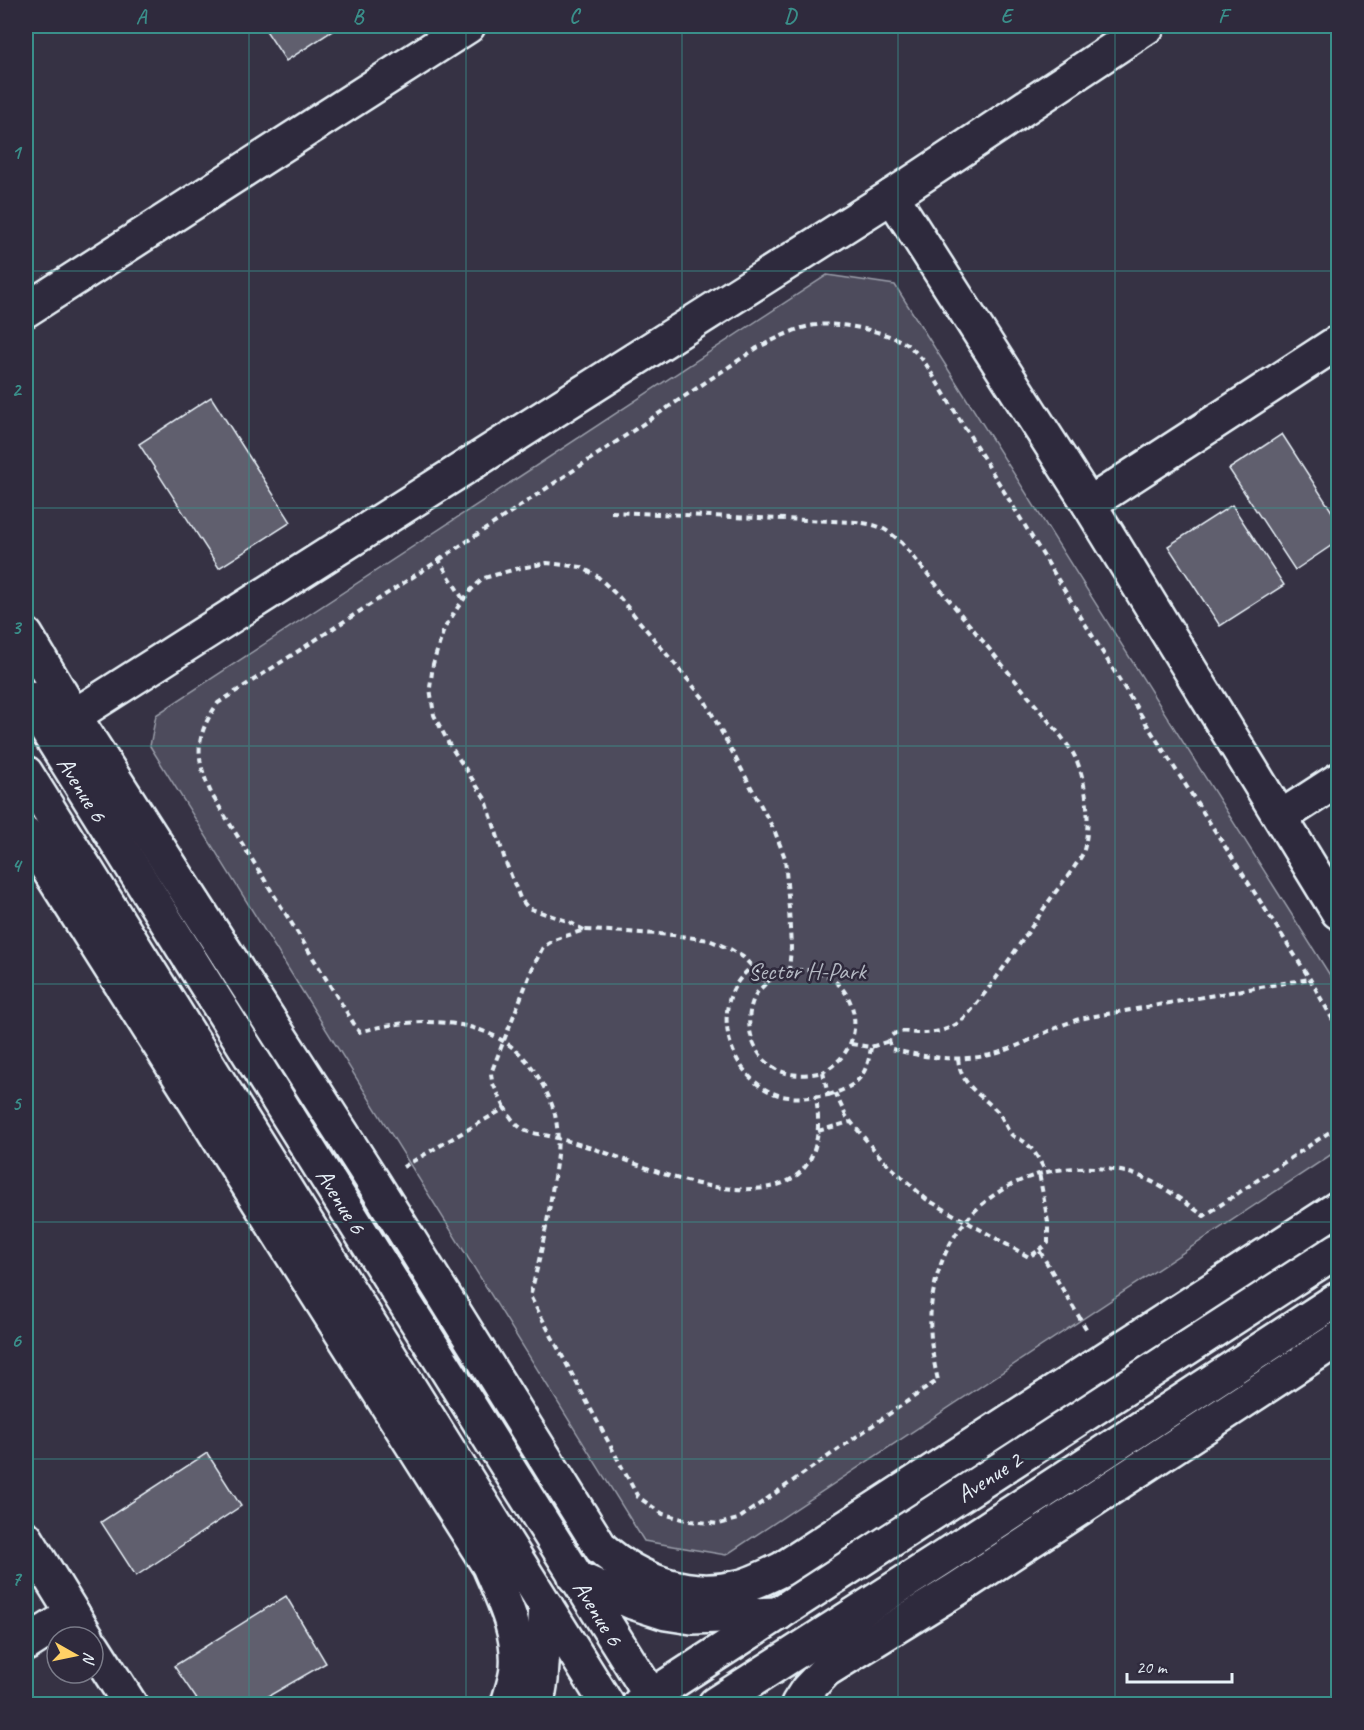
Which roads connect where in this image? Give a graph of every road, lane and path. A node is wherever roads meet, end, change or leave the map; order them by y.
1 (468, 26) edge
2 (1148, 26) edge
3 (892, 196) junction
4 (26, 310) edge
5 (1338, 342) edge
6 (1089, 504) junction
7 (611, 512) dead end
8 (439, 560) junction
9 (463, 599) junction
10 (26, 635) edge
11 (26, 697) edge
12 (74, 716) junction
13 (26, 773) edge
14 (1338, 780) edge
15 (1281, 817) junction
16 (26, 834) edge
17 (1338, 912) edge
18 (584, 930) junction
19 (752, 966) junction
20 (789, 971) junction
21 (1310, 980) junction
22 (767, 982) junction
23 (1338, 1029) edge
24 (504, 1040) junction
25 (889, 1041) junction
26 (851, 1044) junction
27 (872, 1047) junction
28 (958, 1058) junction
29 (822, 1072) junction
30 (835, 1093) junction
31 (828, 1095) junction
32 (816, 1097) junction
33 (505, 1108) junction
34 (850, 1122) junction
35 (1338, 1122) edge
36 (818, 1131) junction
37 (557, 1138) junction
38 (1045, 1171) junction
39 (1040, 1173) junction
40 (374, 1183) junction
41 (1338, 1208) edge
42 (966, 1221) junction
43 (1039, 1250) junction
44 (1338, 1250) edge
45 (1338, 1299) edge
46 (1338, 1339) edge
47 (1105, 1360) junction
48 (503, 1391) junction
49 (472, 1411) junction
50 (431, 1450) junction
51 (908, 1486) junction
52 (926, 1518) junction
53 (26, 1538) edge
54 (941, 1559) junction
55 (575, 1576) junction
56 (957, 1589) junction
57 (546, 1606) junction
58 (778, 1614) junction
59 (80, 1625) edge
60 (45, 1637) edge
61 (26, 1644) edge
62 (791, 1655) junction
63 (105, 1665) edge
64 (648, 1702) edge
65 (130, 1704) edge
66 (508, 1704) edge
67 (537, 1704) edge
68 (607, 1704) edge
69 (715, 1704) edge
70 (759, 1704) edge
71 (798, 1704) edge

1 - 4 street
2 - 3 street
3 - 6 street
3 - 12 street
5 - 6 street
6 - 15 street
7 - 25 path
8 - 9 path
8 - 21 path
8 - 24 path
9 - 18 path
9 - 20 path
10 - 12 street
11 - 49 street, Avenue 6
12 - 40 street
13 - 50 street, Avenue 6
14 - 15 street
15 - 17 street
16 - 50 street
18 - 19 path
18 - 24 path
19 - 22 path
19 - 32 path
20 - 22 path
20 - 26 path
21 - 23 path
21 - 28 path
22 - 29 path
24 - 33 path
24 - 37 path
25 - 27 path
25 - 28 path
26 - 27 path
26 - 29 path
27 - 30 path
28 - 38 path
29 - 31 path
30 - 31 path
30 - 34 path
31 - 32 path
32 - 36 path
33 - 37 path
33 - 40 path
34 - 36 path
34 - 42 path
35 - 38 path
36 - 37 path
37 - 42 path
38 - 39 path
39 - 42 path
39 - 43 path
40 - 48 street
41 - 47 street
42 - 43 path
43 - 47 path
44 - 52 street, Avenue 2
45 - 54 street, Avenue 2
46 - 56 street
47 - 51 street
48 - 49 street
48 - 51 street
49 - 55 street, Avenue 6
50 - 57 street, Avenue 6
50 - 66 street
51 - 52 street
52 - 58 street, Avenue 2
53 - 59 street
54 - 56 street
54 - 62 street, Avenue 2
55 - 58 street
55 - 64 street, Avenue 6
56 - 71 street
57 - 67 street
57 - 68 street, Avenue 6
58 - 64 street, Avenue 2
60 - 61 street
62 - 69 street, Avenue 2
62 - 70 street
63 - 65 street

